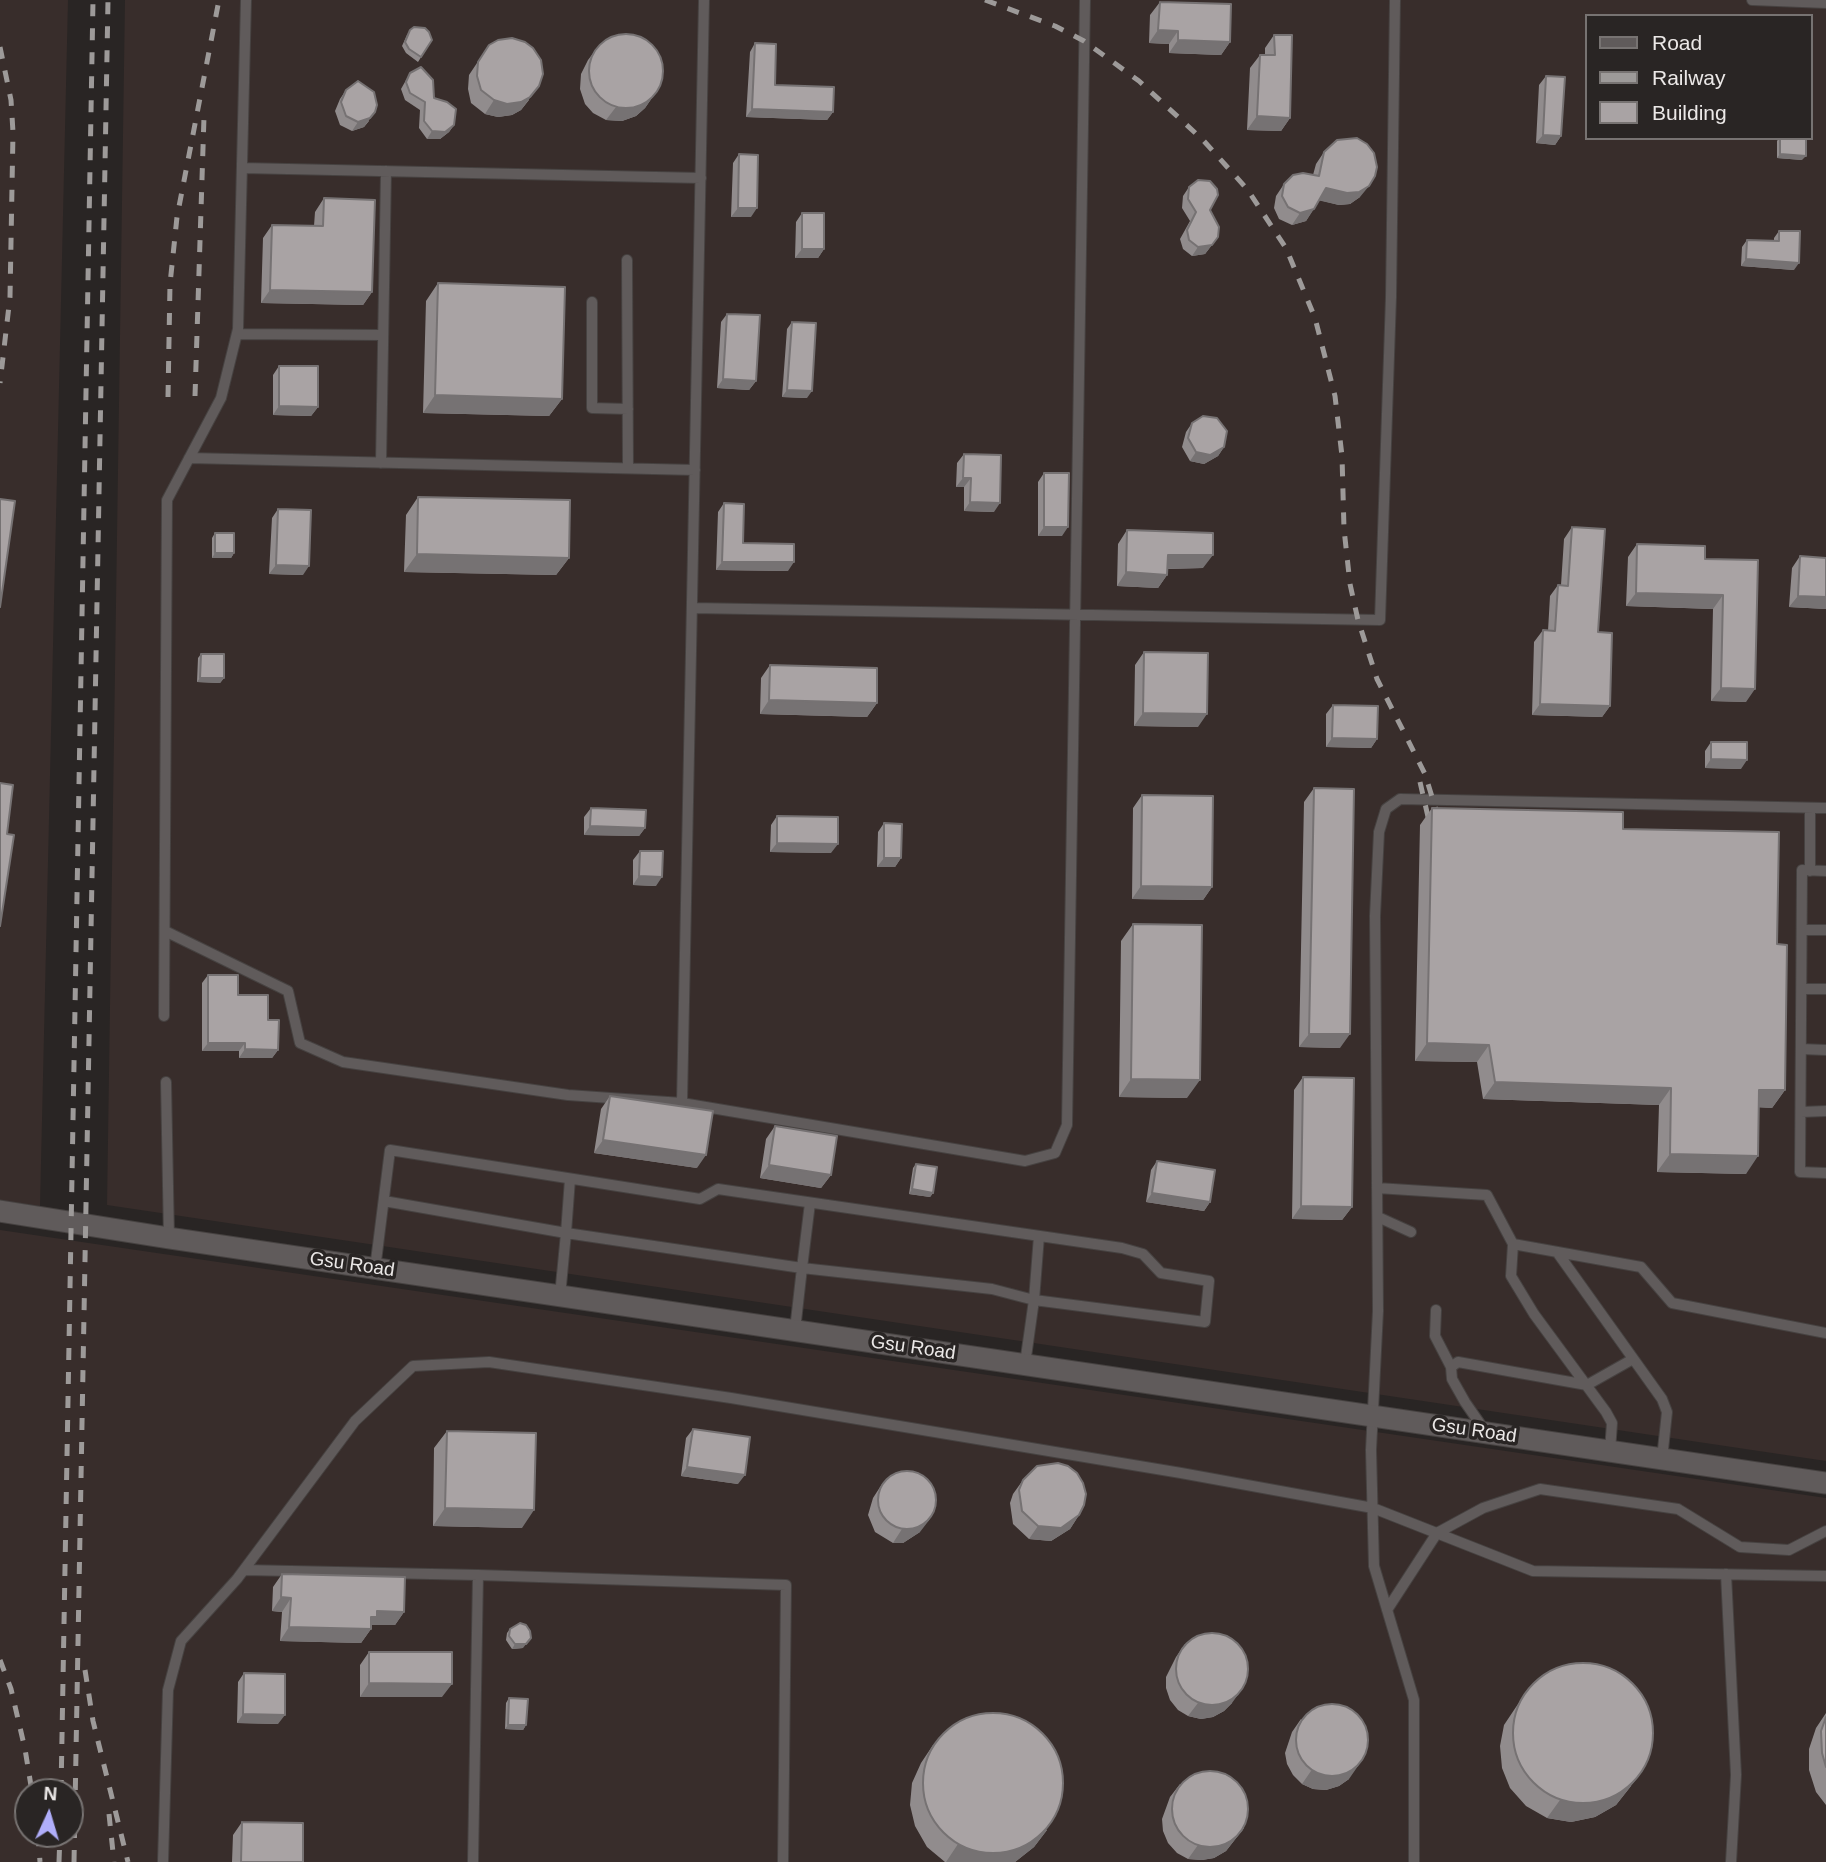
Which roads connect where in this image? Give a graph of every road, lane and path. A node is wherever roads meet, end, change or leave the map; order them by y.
1 (246, 0) edge
2 (704, 0) edge
3 (1085, 0) edge
4 (1395, 0) edge
5 (1752, 0) edge
6 (1826, 3) edge
7 (242, 168) junction
8 (386, 172) junction
9 (701, 178) junction
10 (627, 260) dead end
11 (593, 302) dead end
12 (237, 334) junction
13 (383, 335) junction
14 (628, 409) junction
15 (189, 458) junction
16 (381, 463) junction
17 (628, 468) junction
18 (695, 470) junction
19 (692, 608) junction
20 (1074, 615) junction
21 (1810, 808) junction
22 (1826, 808) edge
23 (1810, 870) junction
24 (1826, 871) edge
25 (165, 930) junction
26 (1802, 930) junction
27 (1826, 930) edge
28 (1802, 989) junction
29 (1826, 989) edge
30 (164, 1016) dead end
31 (1801, 1049) junction
32 (1826, 1050) edge
33 (166, 1082) dead end
34 (682, 1103) junction
35 (1826, 1111) edge
36 (1801, 1112) junction
37 (1826, 1173) edge
38 (570, 1179) junction
39 (1377, 1188) junction
40 (384, 1201) junction
41 (810, 1203) junction
42 (0, 1211) edge
43 (1378, 1217) junction
44 (1411, 1232) dead end
45 (566, 1233) junction
46 (1039, 1236) junction
47 (169, 1238) junction
48 (1513, 1244) junction
49 (1557, 1252) junction
50 (802, 1268) junction
51 (375, 1269) junction
52 (560, 1296) junction
53 (1034, 1300) junction
54 (1436, 1310) dead end
55 (795, 1330) junction
56 (1826, 1333) edge
57 (1633, 1359) junction
58 (1025, 1364) junction
59 (1451, 1367) junction
60 (1587, 1385) junction
61 (1373, 1416) junction
62 (1487, 1432) junction
63 (1610, 1451) junction
64 (1662, 1459) junction
65 (1826, 1483) edge
66 (1373, 1508) junction
67 (1826, 1531) edge
68 (1437, 1533) junction
69 (244, 1570) junction
70 (1726, 1574) junction
71 (478, 1575) junction
72 (1826, 1576) edge
73 (1387, 1609) junction
74 (163, 1862) edge
75 (473, 1862) edge
76 (783, 1862) edge
77 (1414, 1862) edge
78 (1731, 1862) edge

1 - 7 lane
2 - 9 lane
3 - 20 lane
4 - 20 lane
5 - 6 lane
7 - 8 lane
7 - 12 lane
8 - 9 lane
8 - 13 lane
9 - 18 lane
10 - 14 lane
11 - 14 lane
12 - 13 lane
12 - 15 lane
13 - 16 lane
14 - 17 lane
15 - 16 lane
15 - 25 lane
16 - 17 lane
17 - 18 lane
18 - 19 lane
19 - 20 lane
19 - 34 lane
20 - 34 lane
21 - 22 lane
21 - 23 lane
21 - 39 lane
23 - 24 lane
23 - 26 lane
25 - 30 lane
25 - 34 lane
26 - 27 lane
26 - 28 lane
28 - 29 lane
28 - 31 lane
31 - 32 lane
31 - 36 lane
33 - 47 lane
35 - 36 lane
36 - 37 lane
38 - 40 lane
38 - 41 lane
38 - 45 lane
39 - 43 lane
39 - 48 lane
40 - 45 lane
40 - 51 lane
41 - 46 lane
41 - 50 lane
42 - 47 street, Gsu Road
43 - 44 lane
43 - 61 lane
45 - 50 lane
45 - 52 lane
46 - 53 lane
46 - 53 lane
47 - 51 street, Gsu Road
48 - 49 lane
48 - 60 lane
49 - 56 lane
49 - 57 lane
50 - 53 lane
50 - 55 lane
51 - 52 street, Gsu Road
52 - 55 street, Gsu Road
53 - 58 lane
54 - 59 lane
55 - 58 street, Gsu Road
57 - 60 lane
57 - 64 lane
58 - 61 street, Gsu Road
59 - 60 lane
59 - 62 lane
60 - 63 lane
61 - 62 street, Gsu Road
61 - 66 lane
62 - 63 street, Gsu Road
63 - 64 street, Gsu Road
64 - 65 street, Gsu Road
66 - 68 lane
66 - 69 lane
66 - 73 lane
67 - 68 lane
68 - 70 lane
68 - 73 lane
69 - 71 lane
69 - 74 lane
70 - 72 lane
70 - 78 lane
71 - 75 lane
71 - 76 lane
73 - 77 lane

